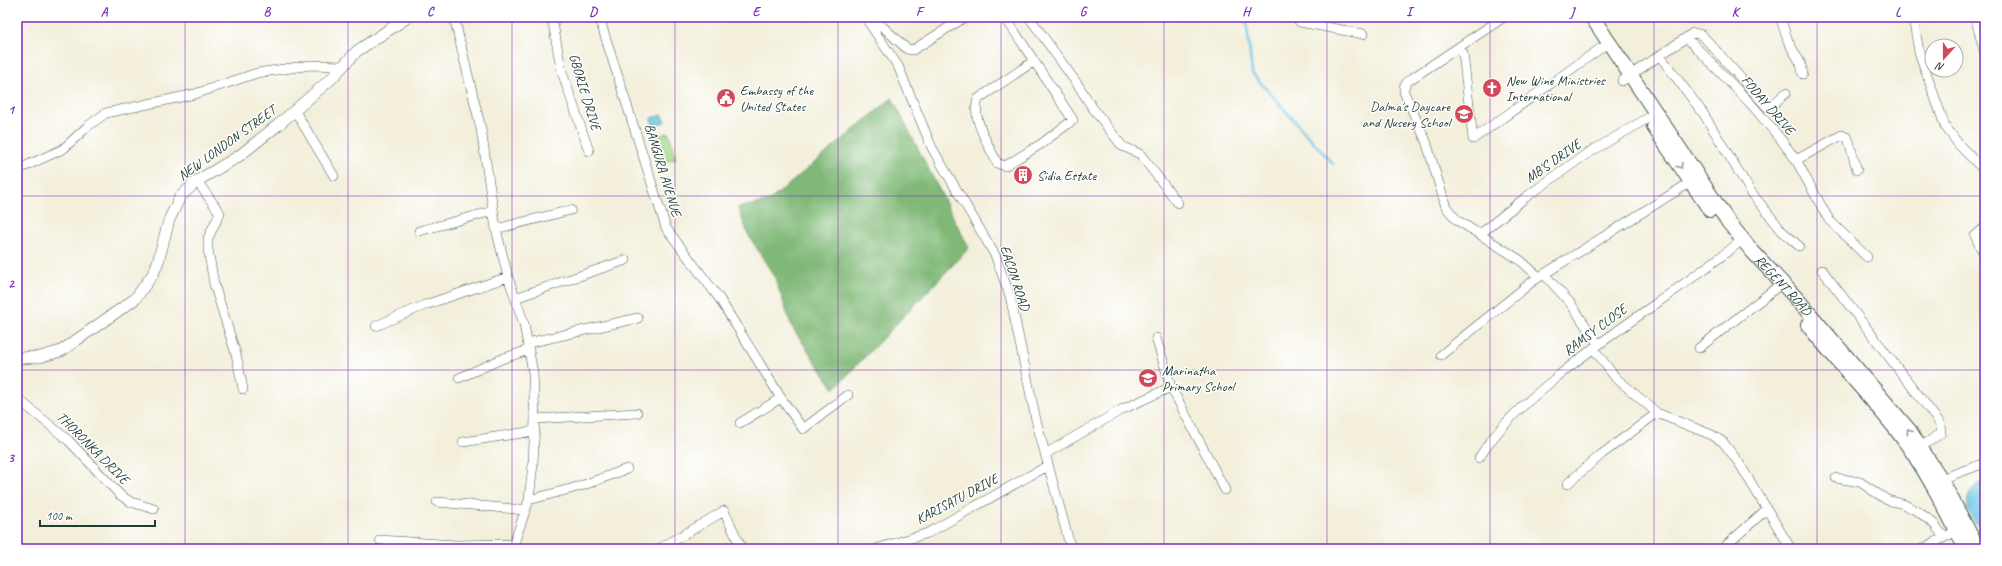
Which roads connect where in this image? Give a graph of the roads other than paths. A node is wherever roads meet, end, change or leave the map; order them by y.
1 (408, 17) edge
2 (454, 17) edge
3 (552, 17) edge
4 (599, 17) edge
5 (866, 17) edge
6 (965, 17) edge
7 (1005, 17) edge
8 (1029, 17) edge
9 (1295, 17) edge
10 (1504, 17) edge
11 (1582, 17) edge
12 (1592, 17) edge
13 (1780, 17) edge
14 (1913, 17) edge
15 (1975, 17) edge
16 (1363, 34) dead end
17 (1688, 38) junction
18 (1601, 48) junction
19 (1463, 53) dead end
20 (1985, 54) edge
21 (1660, 56) junction
22 (1034, 61) junction
23 (342, 66) junction
24 (1803, 74) dead end
25 (1626, 78) junction
26 (1786, 93) dead end
27 (295, 111) junction
28 (1648, 118) junction
29 (589, 151) dead end
30 (1796, 160) junction
31 (17, 170) edge
32 (1857, 170) dead end
33 (1985, 171) edge
34 (334, 176) dead end
35 (1695, 180) junction
36 (197, 181) junction
37 (1178, 203) dead end
38 (571, 210) dead end
39 (494, 211) junction
40 (1985, 226) edge
41 (496, 229) junction
42 (418, 231) dead end
43 (1480, 234) junction
44 (1739, 242) junction
45 (1799, 246) dead end
46 (1985, 256) edge
47 (1867, 257) dead end
48 (626, 260) dead end
49 (1822, 270) dead end
50 (1541, 276) junction
51 (508, 277) junction
52 (1776, 288) junction
53 (515, 298) junction
54 (638, 318) dead end
55 (376, 326) dead end
56 (1819, 331) junction
57 (1156, 338) dead end
58 (528, 346) junction
59 (1596, 346) junction
60 (1699, 348) dead end
61 (1441, 355) dead end
62 (17, 358) edge
63 (1841, 358) junction
64 (459, 378) dead end
65 (1171, 387) junction
66 (242, 389) dead end
67 (848, 395) dead end
68 (17, 398) edge
69 (781, 398) junction
70 (637, 413) dead end
71 (1657, 414) junction
72 (535, 419) junction
73 (740, 423) dead end
74 (535, 431) junction
75 (463, 442) dead end
76 (1921, 447) junction
77 (1045, 454) junction
78 (1479, 458) dead end
79 (1985, 463) edge
80 (1048, 466) junction
81 (627, 469) dead end
82 (1836, 478) dead end
83 (1941, 479) junction
84 (1568, 484) dead end
85 (1225, 490) dead end
86 (529, 500) junction
87 (437, 502) dead end
88 (1767, 508) junction
89 (154, 509) dead end
90 (525, 510) junction
91 (1961, 528) junction
92 (1944, 537) junction
93 (380, 540) dead end
94 (513, 547) edge
95 (660, 549) edge
96 (742, 549) edge
97 (876, 549) edge
98 (1071, 549) edge
99 (1722, 549) edge
100 (1791, 549) edge
101 (1922, 549) edge
102 (1966, 549) edge
103 (1978, 549) edge

1 - 23 street, NEW LONDON STREET
2 - 39 street
3 - 29 street, GBORIE DRIVE
4 - 69 street, BANGURA AVENUE
5 - 6 street
5 - 77 street, EACON ROAD
7 - 22 street
8 - 37 street
9 - 16 street
10 - 43 street
11 - 18 main road, REGENT ROAD
12 - 25 main road, REGENT ROAD
13 - 24 street
14 - 33 street
15 - 20 street
17 - 21 street
17 - 26 street
17 - 30 street, FODAY DRIVE
18 - 19 street
18 - 25 main road, REGENT ROAD
21 - 25 street
21 - 45 street
22 - 22 street
23 - 27 street, NEW LONDON STREET
23 - 31 street
25 - 28 main road, REGENT ROAD
25 - 35 main road, REGENT ROAD
27 - 34 street
27 - 36 street, NEW LONDON STREET
28 -> 35 main road, REGENT ROAD
28 - 43 street, MB'S DRIVE
30 - 32 street
30 - 47 street, FODAY DRIVE
35 - 44 main road, REGENT ROAD
35 - 50 street
36 - 62 street, NEW LONDON STREET
36 - 66 street
38 - 41 street
39 - 41 street
39 - 42 street
40 - 46 street
41 - 51 street
43 - 50 street
44 - 52 main road, REGENT ROAD
44 - 56 main road, REGENT ROAD
44 - 59 street, RAMSY CLOSE
48 - 53 street
49 - 76 street
50 - 59 street
50 - 61 street
51 - 53 street
51 - 55 street
52 - 56 main road, REGENT ROAD
52 - 60 street
53 - 58 street
54 - 58 street
56 - 63 main road, REGENT ROAD
57 - 65 street
58 - 64 street
58 - 72 street
59 - 71 street
59 - 78 street, RAMSY CLOSE
76 -> 63 main road, REGENT ROAD
63 - 91 main road, REGENT ROAD
65 - 77 street
65 - 85 street
67 - 69 street, BANGURA AVENUE
68 - 89 street, THORONKA DRIVE
69 - 73 street
70 - 72 street
71 - 84 street
71 - 88 street
72 - 74 street
74 - 75 street
74 - 86 street
76 - 83 main road, REGENT ROAD
77 - 80 street, EACON ROAD
79 - 83 street
80 - 97 street, KARISATU DRIVE
80 - 98 street, EACON ROAD
81 - 86 street
82 - 92 street
83 - 91 main road, REGENT ROAD
86 - 90 street
87 - 90 street
88 - 99 street
88 - 100 street
90 - 94 street
91 - 92 street
91 - 102 main road, REGENT ROAD
91 - 103 main road, REGENT ROAD
92 - 101 street
93 - 94 street
95 - 96 street

